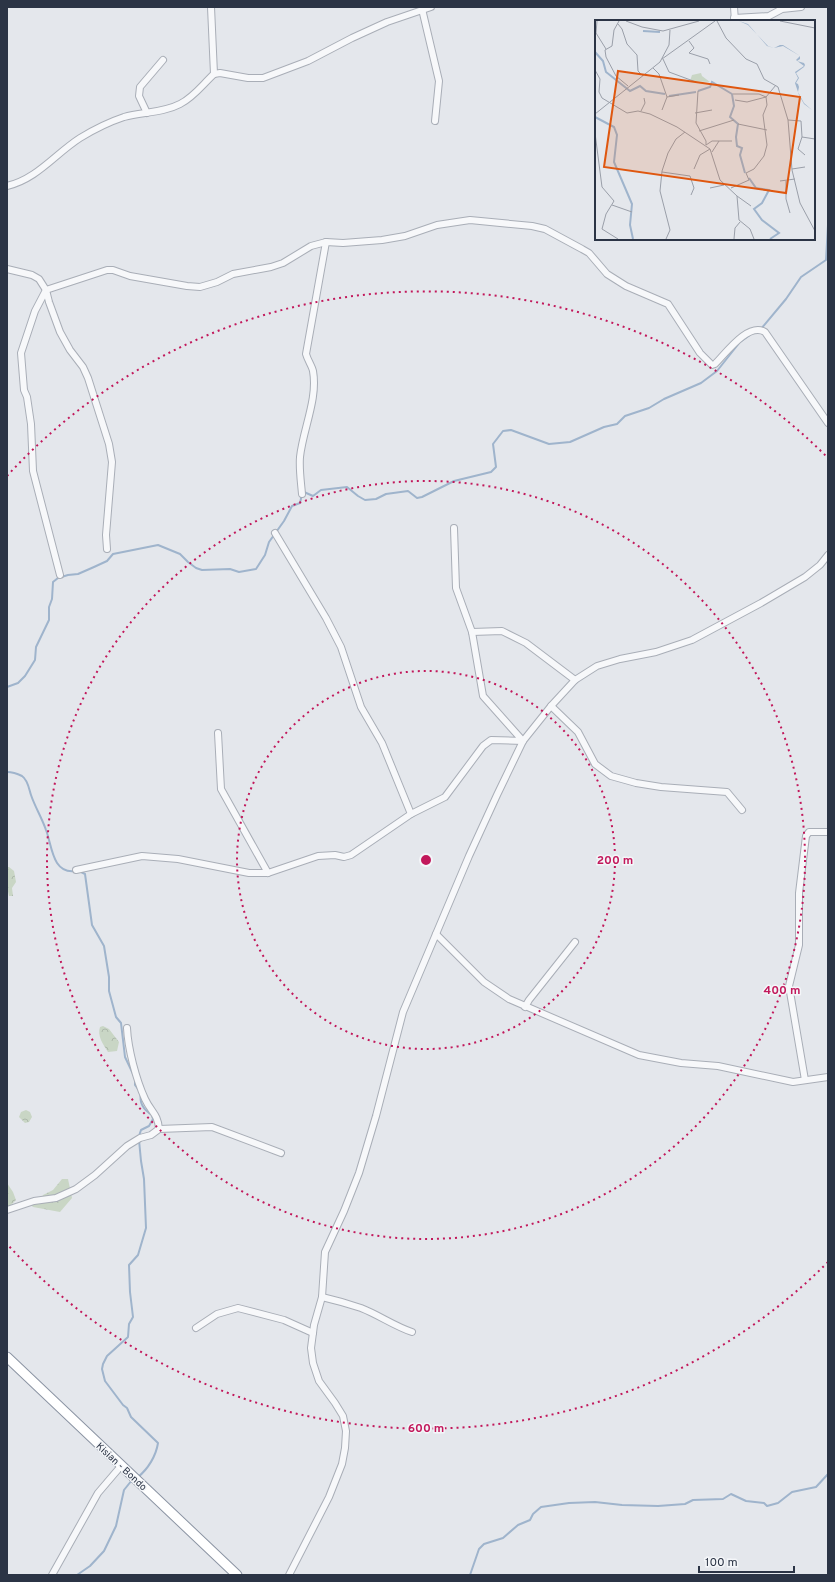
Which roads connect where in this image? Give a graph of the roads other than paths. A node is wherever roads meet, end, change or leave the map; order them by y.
1 (211, 7) edge
2 (430, 7) edge
3 (734, 7) edge
4 (801, 7) edge
5 (422, 9) junction
6 (734, 20) edge
7 (162, 60) dead end
8 (214, 74) junction
9 (147, 113) junction
10 (435, 121) dead end
11 (7, 186) edge
12 (326, 242) junction
13 (7, 269) edge
14 (46, 290) junction
15 (828, 423) edge
16 (302, 494) dead end
17 (454, 528) dead end
18 (275, 533) dead end
19 (107, 549) dead end
20 (828, 555) edge
21 (60, 575) dead end
22 (472, 632) junction
23 (575, 680) junction
24 (550, 706) junction
25 (218, 733) dead end
26 (524, 741) junction
27 (742, 810) dead end
28 (411, 814) junction
29 (828, 832) edge
30 (76, 870) dead end
31 (268, 873) junction
32 (436, 934) junction
33 (575, 942) dead end
34 (525, 1006) junction
35 (127, 1028) dead end
36 (828, 1077) edge
37 (805, 1080) junction
38 (159, 1129) junction
39 (281, 1153) dead end
40 (7, 1210) edge
41 (322, 1296) junction
42 (196, 1328) dead end
43 (412, 1332) dead end
44 (313, 1333) junction
45 (7, 1358) edge
46 (121, 1466) junction
47 (52, 1575) edge
48 (238, 1575) edge
49 (289, 1575) edge

1 - 8 street
2 - 5 street
3 - 6 street
4 - 6 street
5 - 8 street
5 - 10 street
7 - 9 street
8 - 9 street
9 - 11 street
12 - 14 street
12 - 15 street
12 - 16 street
13 - 14 street
14 - 19 street
14 - 21 street
17 - 22 street
18 - 28 street
20 - 23 street
22 - 23 street
22 - 26 street
23 - 24 street
24 - 26 street
24 - 27 street
25 - 31 street
26 - 28 street
26 - 32 street
28 - 31 street
29 - 37 street
30 - 31 street
32 - 34 street
32 - 41 street
33 - 34 street
34 - 37 street
35 - 38 street
36 - 37 street
38 - 39 street
38 - 40 street
41 - 43 street
41 - 44 street
42 - 44 street
44 - 49 street
45 - 46 highway, Kisian - Bondo
46 - 47 street
46 - 48 highway, Kisian - Bondo

